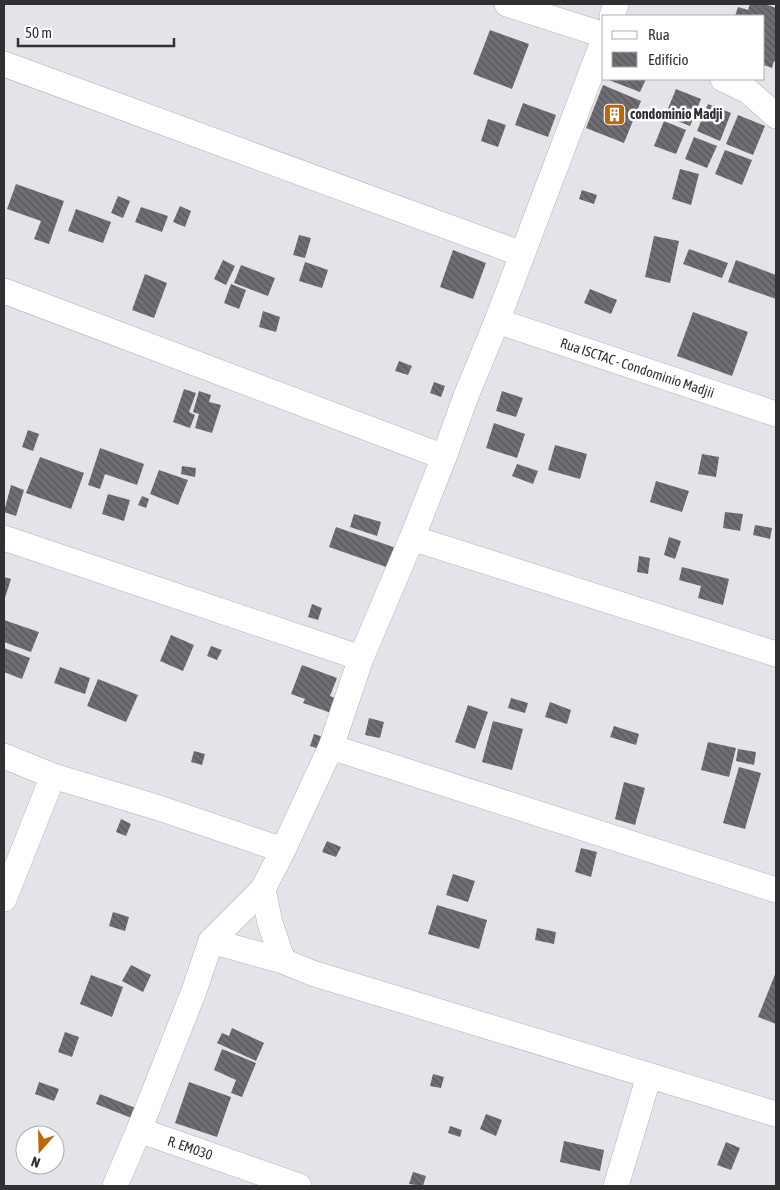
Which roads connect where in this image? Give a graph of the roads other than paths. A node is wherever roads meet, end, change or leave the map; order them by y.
1 (507, 4) edge
2 (602, 36) edge
3 (602, 42) edge
4 (4, 64) edge
5 (725, 80) edge
6 (776, 116) edge
7 (522, 254) junction
8 (4, 291) edge
9 (497, 321) junction
10 (776, 414) edge
11 (444, 457) junction
12 (4, 538) edge
13 (412, 538) junction
14 (776, 654) edge
15 (361, 658) junction
16 (331, 747) junction
17 (4, 756) edge
18 (53, 776) junction
19 (284, 850) junction
20 (263, 888) junction
21 (776, 890) edge
22 (4, 899) edge
23 (211, 941) junction
24 (283, 961) junction
25 (649, 1076) junction
26 (776, 1114) edge
27 (139, 1130) junction
28 (115, 1186) edge
29 (298, 1186) edge
30 (616, 1186) edge

1 - 2 street
3 - 7 street
4 - 7 street
5 - 6 street
7 - 9 street
8 - 11 street
9 - 10 street, Rua ISCTAC - Condominio Madjii
9 - 11 street
11 - 13 street
12 - 15 street
13 - 14 street
13 - 15 street
15 - 16 street
16 - 19 street
16 - 21 street
17 - 18 street
18 - 19 street
18 - 22 street
19 - 20 street
20 - 23 street
20 - 24 street
23 - 24 street
23 - 27 street
24 - 25 street
25 - 26 street
25 - 30 street
27 - 28 street
27 - 29 street, R. EM030

